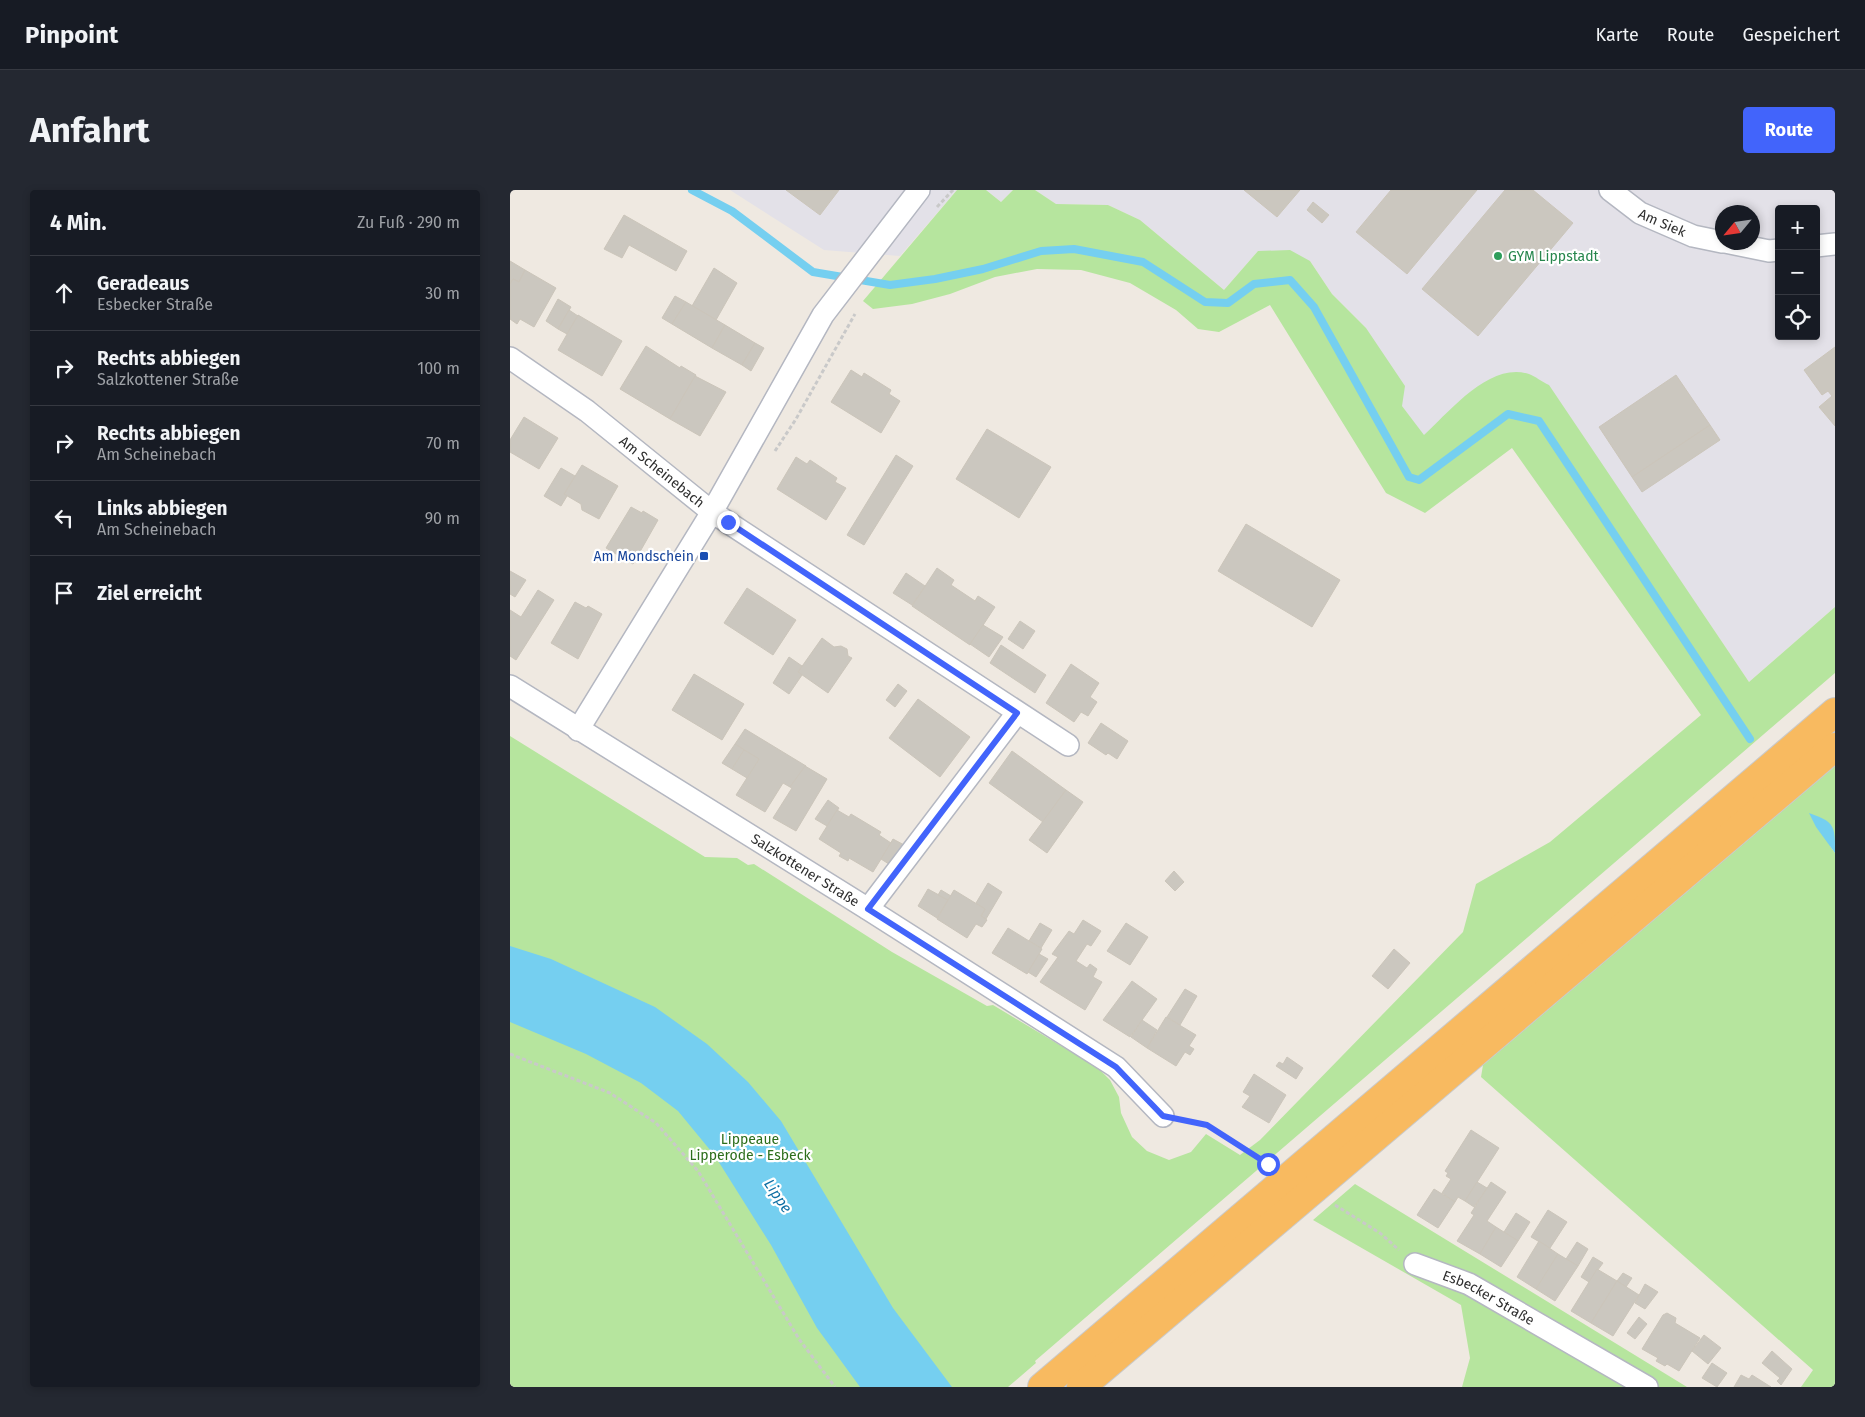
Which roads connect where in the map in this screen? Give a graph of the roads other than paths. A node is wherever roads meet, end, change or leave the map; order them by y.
1 (920, 190) edge
2 (1610, 190) edge
3 (1715, 240) edge
4 (1835, 244) edge
5 (1820, 246) edge
6 (1760, 249) edge
7 (1775, 250) edge
8 (510, 358) edge
9 (712, 512) junction
10 (510, 686) edge
11 (1835, 712) edge
12 (1017, 713) junction
13 (578, 730) junction
14 (1068, 745) dead end
15 (1835, 747) edge
16 (868, 909) junction
17 (1163, 1116) road end
18 (1415, 1264) road end
19 (1107, 1349) junction
20 (1042, 1387) edge
21 (1081, 1387) edge
22 (1647, 1387) edge

1 - 9 street
2 - 3 street, Am Siek
4 - 5 street
6 - 7 street, Am Siek
8 - 9 street, Am Scheinebach
9 - 12 street, Am Scheinebach
9 - 13 street
10 - 13 street, Salzkottener Straße
11 - 19 highway
12 - 14 street, Am Scheinebach
12 - 16 street
13 - 16 street, Salzkottener Straße
15 - 19 highway
16 - 17 street, Salzkottener Straße
18 - 22 street, Esbecker Straße
19 - 20 highway
19 - 21 highway

